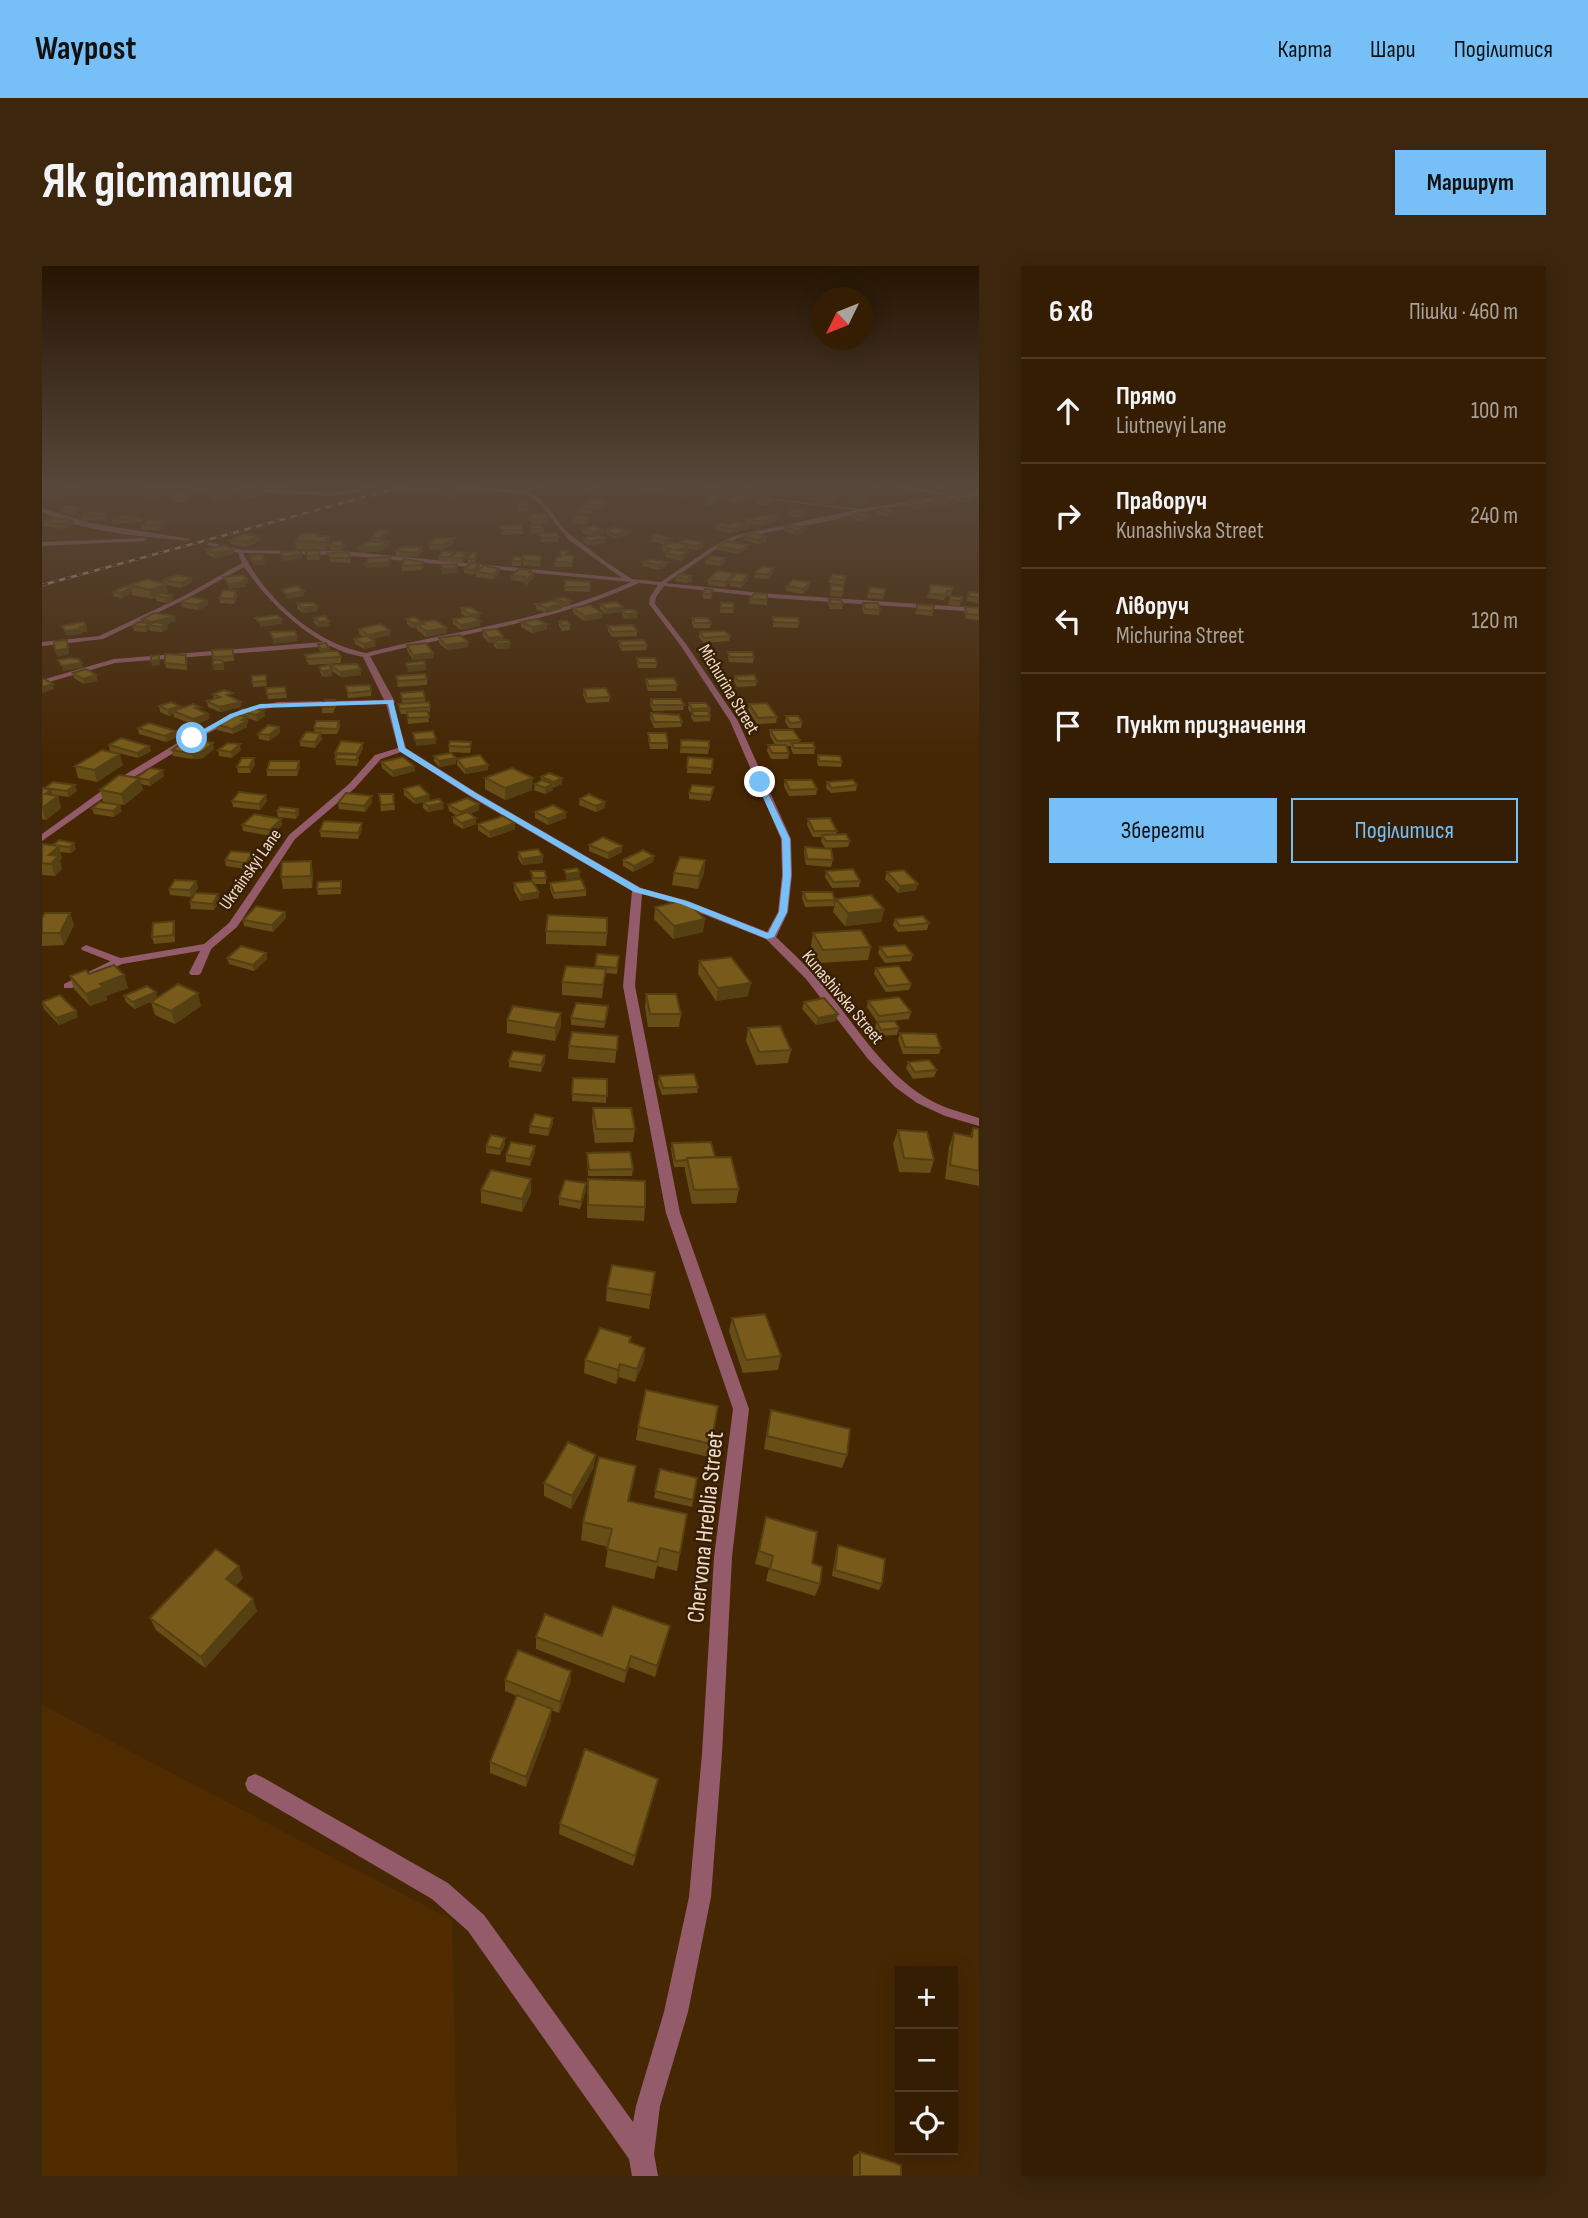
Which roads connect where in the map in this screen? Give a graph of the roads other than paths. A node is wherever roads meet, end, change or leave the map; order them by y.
1 (224, 575) edge
2 (253, 575) edge
3 (567, 575) edge
4 (627, 575) edge
5 (673, 575) edge
6 (637, 582) junction
7 (660, 584) junction
8 (979, 610) edge
9 (101, 638) junction
10 (42, 644) edge
11 (331, 644) junction
12 (104, 648) dead end
13 (366, 655) junction
14 (42, 682) edge
15 (391, 702) junction
16 (402, 749) junction
17 (42, 838) edge
18 (637, 890) junction
19 (770, 937) junction
20 (207, 947) junction
21 (86, 948) dead end
22 (118, 961) junction
23 (195, 973) dead end
24 (68, 986) dead end
25 (979, 1122) edge
26 (255, 1784) dead end
27 (643, 2165) edge

1 - 9 street
2 - 11 street
3 - 6 street
4 - 6 street
5 - 7 street
6 - 7 street
6 - 13 street
7 - 8 street
7 - 19 street, Michurina Street
9 - 10 street
9 - 12 street
11 - 13 street
11 - 14 street
13 - 15 street
15 - 16 street
15 - 17 street
16 - 18 street, Kunashivska Street
16 - 20 street, Ukrainskyi Lane
18 - 19 street, Kunashivska Street
18 - 27 street, Chervona Hreblia Street
19 - 25 street, Kunashivska Street
20 - 22 street
20 - 23 street
21 - 22 street
22 - 24 street
26 - 27 street

